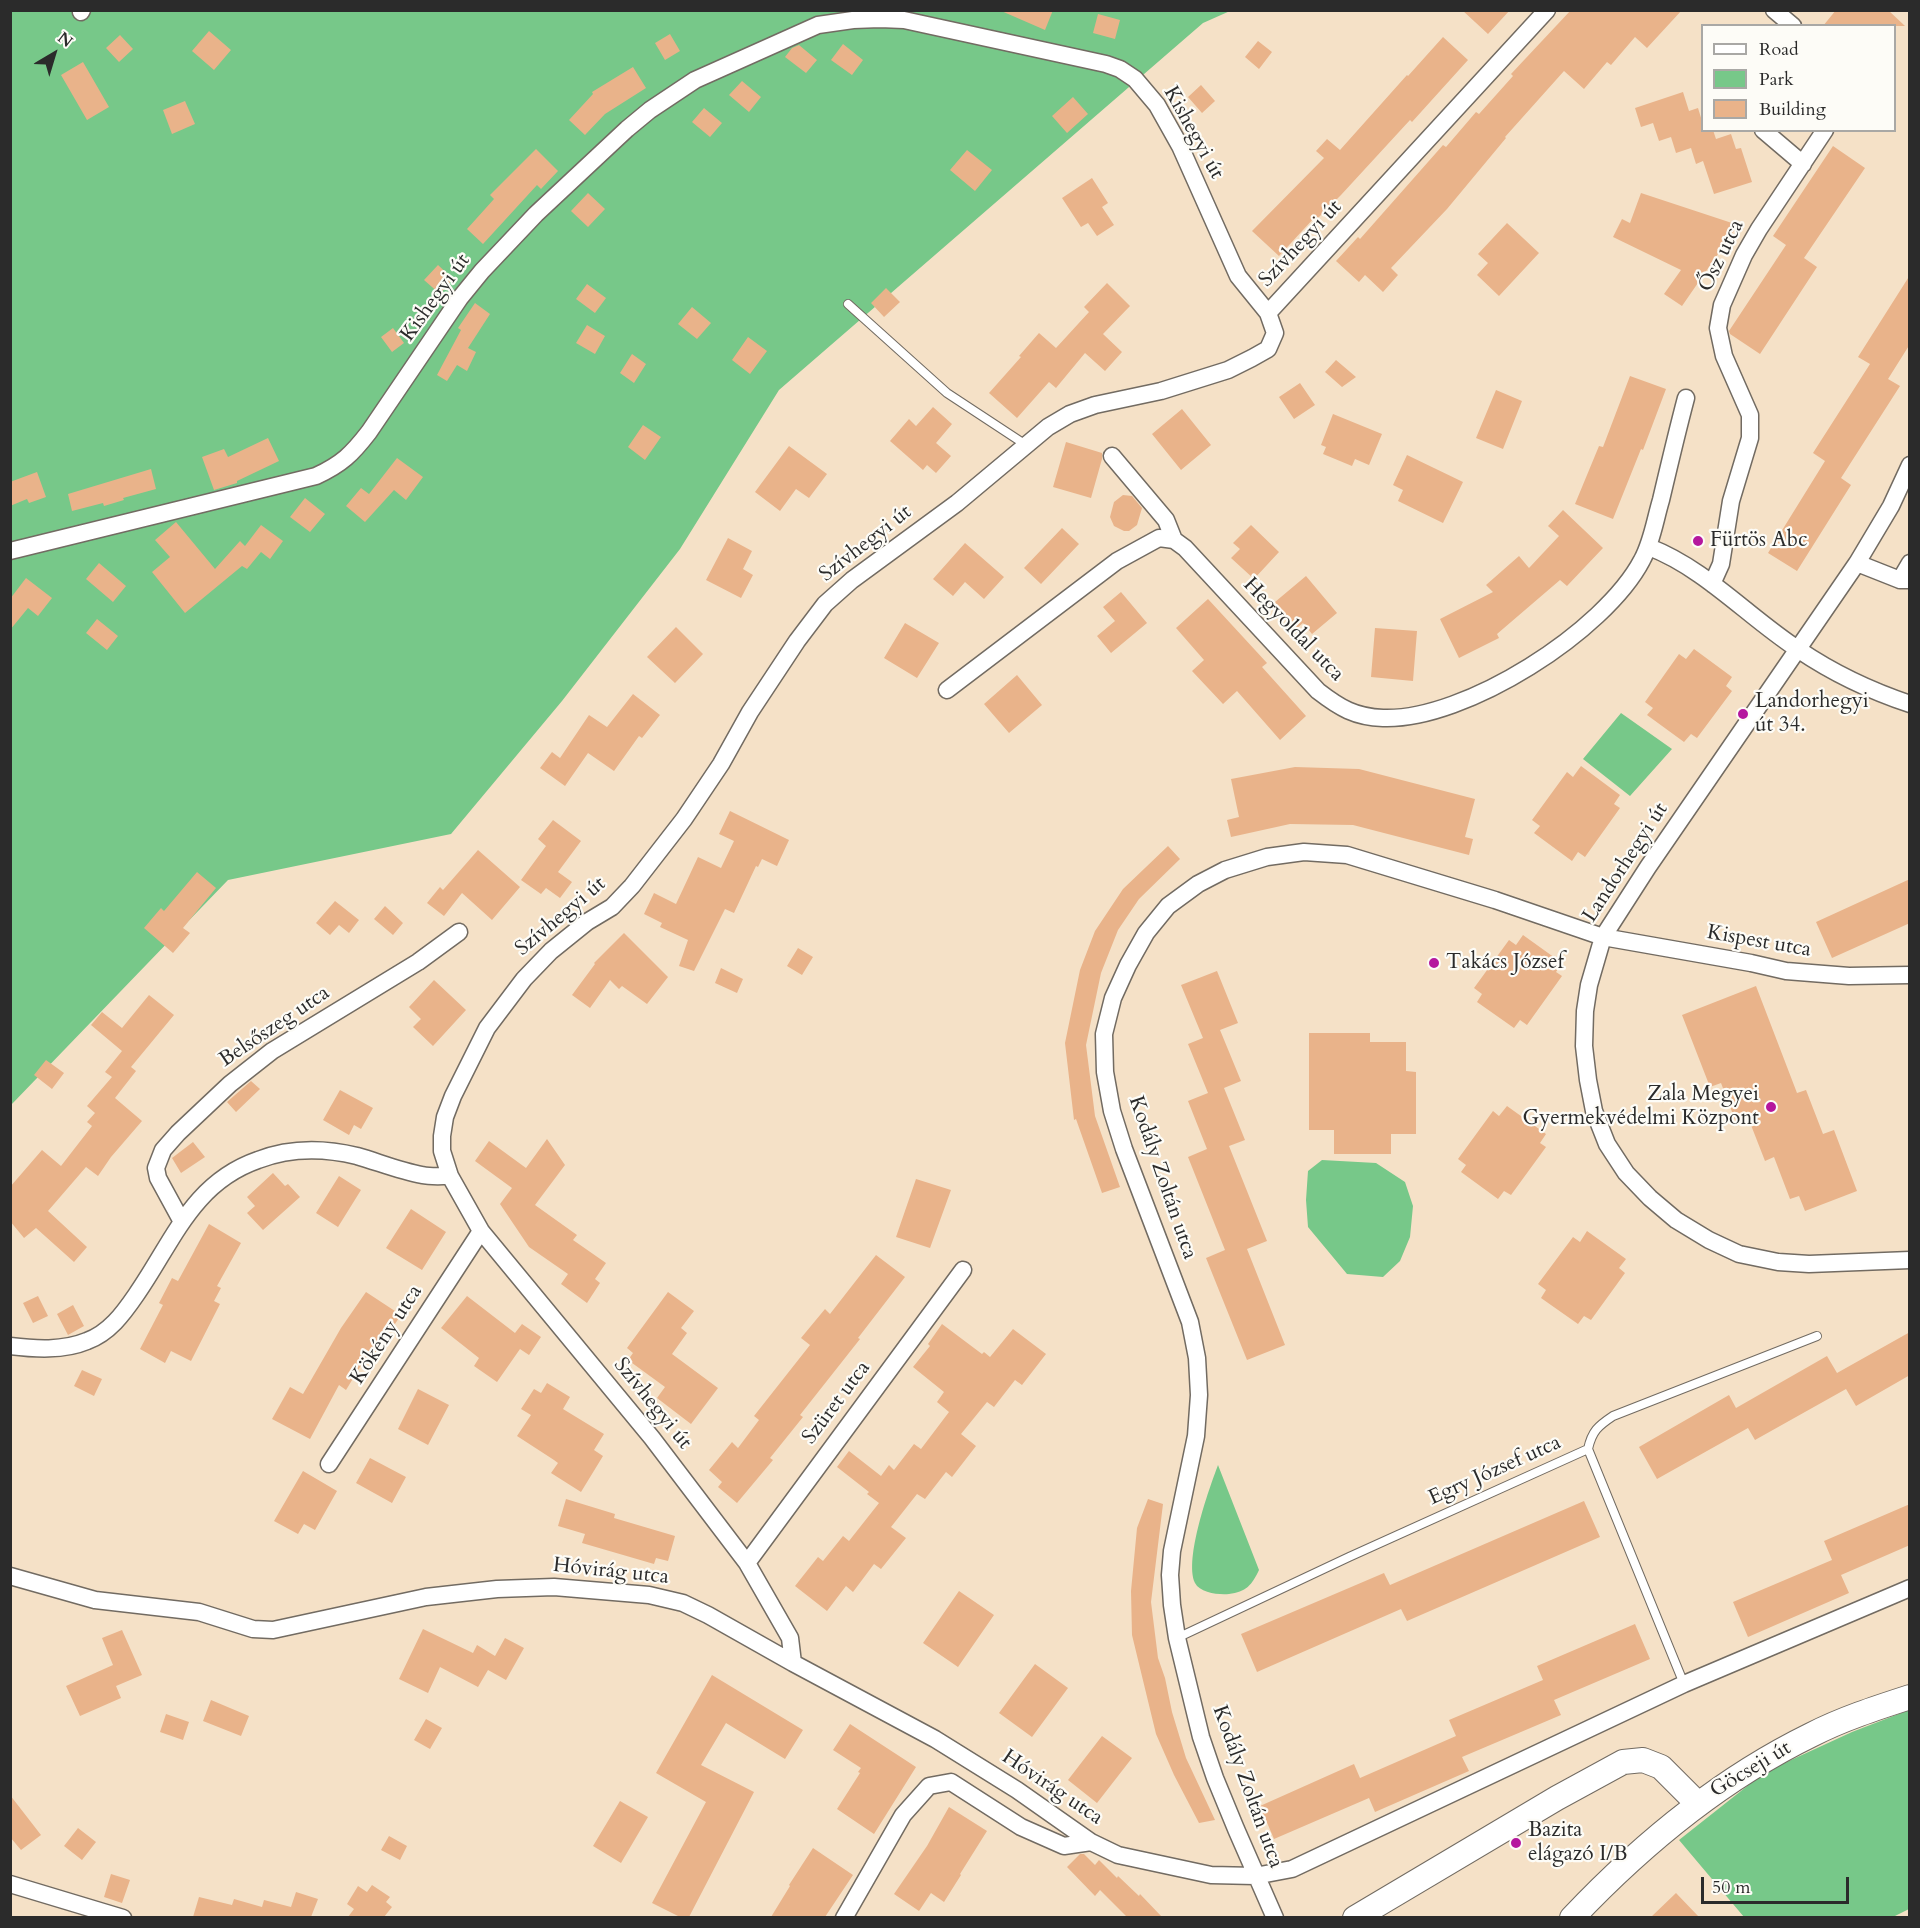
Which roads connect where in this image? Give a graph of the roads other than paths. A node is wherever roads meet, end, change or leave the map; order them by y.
1 (1547, 10) edge
2 (1774, 10) edge
3 (883, 15) edge
4 (1791, 24) edge
5 (1765, 132) edge
6 (1824, 132) edge
7 (1803, 164) junction
8 (848, 304) dead end
9 (1268, 313) junction
10 (1686, 398) dead end
11 (1027, 446) junction
12 (1112, 456) dead end
13 (1910, 465) edge
14 (1174, 540) junction
15 (1649, 547) junction
16 (10, 551) edge
17 (1857, 563) junction
18 (1910, 563) edge
19 (1905, 580) edge
20 (1712, 584) junction
21 (1798, 650) junction
22 (947, 690) dead end
23 (1910, 704) edge
24 (459, 932) dead end
25 (1603, 938) junction
26 (1910, 975) edge
27 (450, 1176) junction
28 (182, 1222) junction
29 (481, 1231) junction
30 (1910, 1260) edge
31 (963, 1270) dead end
32 (1817, 1336) dead end
33 (10, 1346) edge
34 (1588, 1449) junction
35 (329, 1464) dead end
36 (747, 1563) junction
37 (10, 1576) edge
38 (1910, 1588) edge
39 (1177, 1638) junction
40 (793, 1663) junction
41 (1684, 1684) junction
42 (1910, 1697) edge
43 (1697, 1803) junction
44 (1091, 1842) junction
45 (1256, 1876) junction
46 (10, 1884) edge
47 (123, 1917) edge
48 (844, 1917) edge
49 (1275, 1917) edge
50 (1355, 1917) edge
51 (1572, 1917) edge

1 - 9 street, Szívhegyi út
2 - 4 street
3 - 9 street, Kishegyi út
3 - 16 street, Kishegyi út
5 - 7 street
6 - 7 street, Ősz utca
7 - 20 street, Ősz utca
8 - 11 lane
9 - 11 street, Szívhegyi út
10 - 15 street, Hegyoldal utca
11 - 27 street, Szívhegyi út
12 - 14 street, Hegyoldal utca
13 - 17 street, Landorhegyi út
14 - 15 street, Hegyoldal utca
14 - 22 street
15 - 20 street
17 - 19 street
17 - 21 street, Landorhegyi út
18 - 19 street
20 - 21 street
21 - 23 street
21 - 25 street, Landorhegyi út
24 - 28 street, Belsőszeg utca
25 - 26 street, Kispest utca
25 - 30 street, Landorhegyi út
25 - 39 street, Kodály Zoltán utca
27 - 28 street
27 - 29 street, Szívhegyi út
28 - 33 street
29 - 35 street, Kökény utca
29 - 36 street, Szívhegyi út
31 - 36 street, Szüret utca
32 - 34 lane, Egry József utca
34 - 39 lane, Egry József utca
34 - 41 lane
36 - 40 street, Szívhegyi út
37 - 40 street, Hóvirág utca
38 - 41 street
39 - 45 street, Kodály Zoltán utca
40 - 44 street, Hóvirág utca
41 - 45 street, Hóvirág utca
42 - 43 main road, Göcseji út
43 - 50 main road, Göcseji út
43 - 51 main road
44 - 45 street, Hóvirág utca
44 - 48 street
45 - 49 street, Kodály Zoltán utca
46 - 47 street

